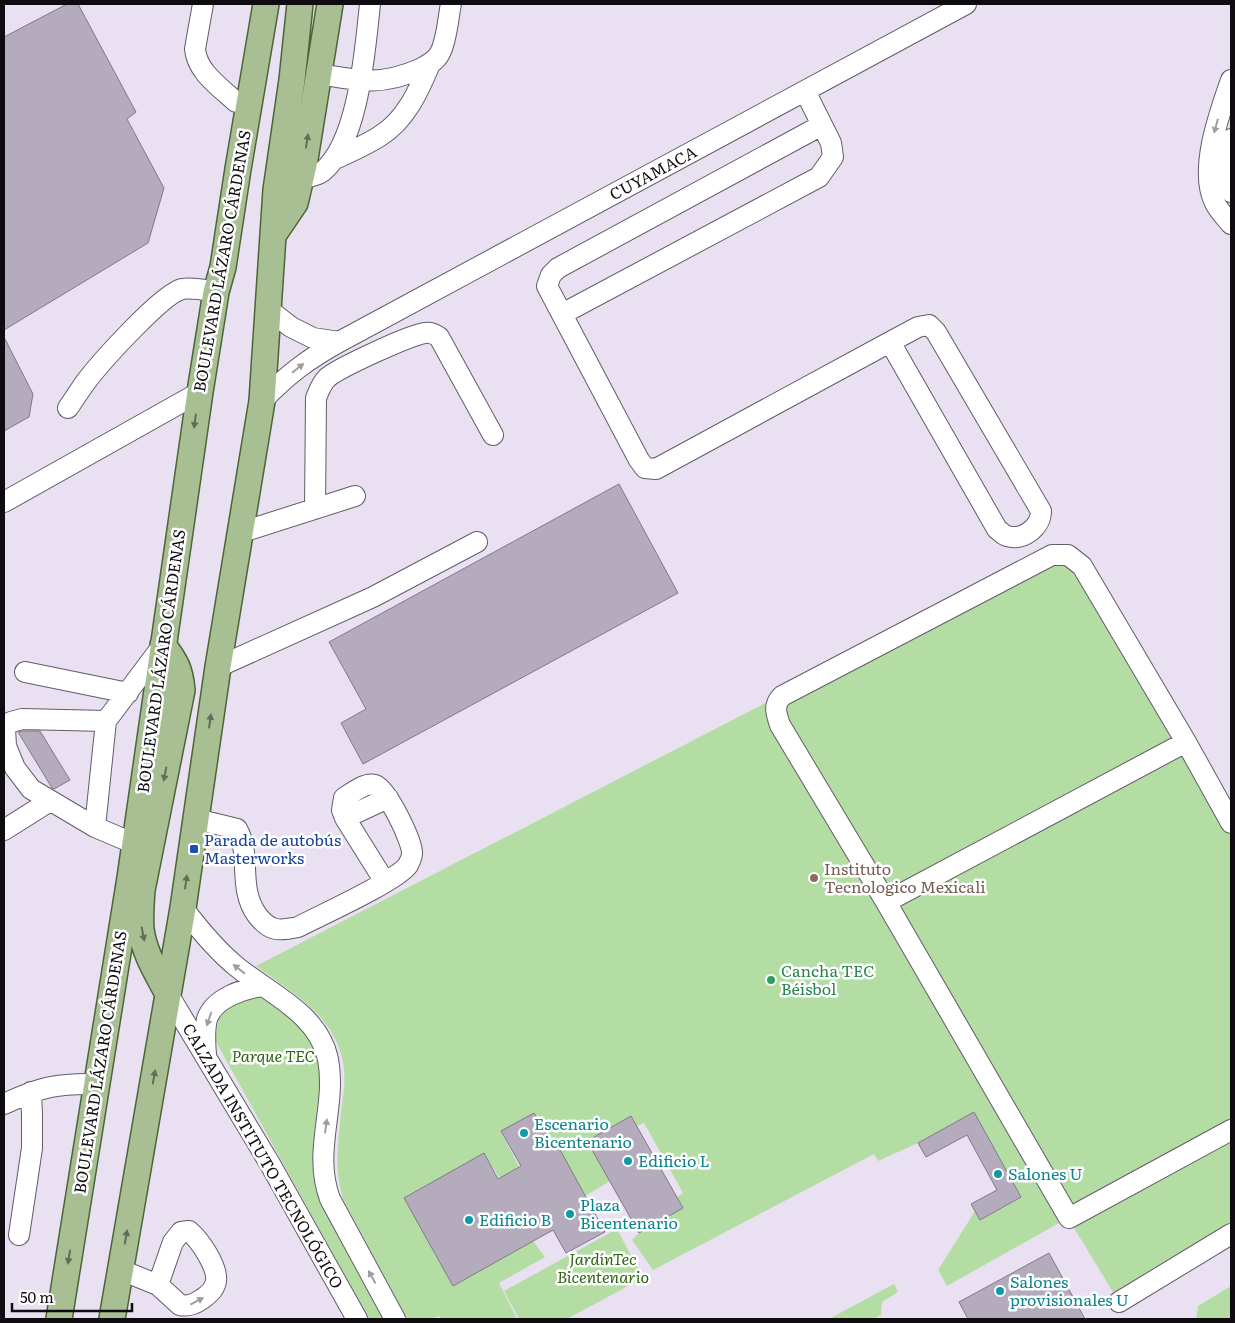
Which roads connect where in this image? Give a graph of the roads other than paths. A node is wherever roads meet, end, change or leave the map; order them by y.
1 (203, 4) edge
2 (300, 4) edge
3 (330, 4) edge
4 (370, 4) edge
5 (966, 4) edge
6 (457, 5) edge
7 (261, 6) edge
8 (430, 64) junction
9 (319, 74) junction
10 (1231, 80) edge
11 (360, 81) junction
12 (805, 91) junction
13 (236, 102) junction
14 (822, 125) junction
15 (1231, 139) edge
16 (335, 159) junction
17 (238, 169) junction
18 (300, 179) junction
19 (1231, 192) edge
20 (1228, 216) edge
21 (274, 234) junction
22 (216, 292) junction
23 (269, 310) junction
24 (562, 314) junction
25 (339, 342) junction
26 (890, 342) junction
27 (200, 392) junction
28 (262, 401) junction
29 (68, 408) dead end
30 (493, 435) dead end
31 (355, 496) dead end
32 (4, 502) edge
33 (315, 509) junction
34 (239, 533) junction
35 (477, 542) dead end
36 (163, 645) junction
37 (218, 667) junction
38 (25, 672) dead end
39 (128, 693) junction
40 (13, 716) edge
41 (106, 721) junction
42 (1186, 742) junction
43 (50, 801) junction
44 (196, 818) junction
45 (1231, 823) edge
46 (95, 827) junction
47 (4, 830) edge
48 (135, 844) junction
49 (384, 882) junction
50 (886, 902) junction
51 (182, 908) junction
52 (262, 986) junction
53 (168, 994) junction
54 (206, 1056) junction
55 (97, 1084) junction
56 (30, 1092) junction
57 (4, 1104) edge
58 (1231, 1130) edge
59 (1231, 1234) edge
60 (19, 1235) dead end
61 (120, 1270) junction
62 (158, 1285) dead end
63 (1119, 1302) dead end
64 (59, 1319) edge
65 (112, 1319) edge
66 (357, 1319) edge
67 (396, 1319) edge

1 - 13 street
2 - 21 main road
3 - 9 main road
4 - 11 street
5 - 12 street, CUYAMACA
6 - 8 street
7 - 13 main road
7 - 17 main road, BOULEVARD LÁZARO CÁRDENAS
8 - 11 street
8 - 16 street
9 - 11 street
18 -> 9 main road
10 -> 20 street
11 - 16 street
12 - 14 street
12 - 25 street, CUYAMACA
13 - 17 main road
14 - 24 street
14 - 24 street
15 - 19 street
16 - 18 street
17 - 22 main road, BOULEVARD LÁZARO CÁRDENAS
18 - 21 main road
21 - 23 main road
22 - 27 main road, BOULEVARD LÁZARO CÁRDENAS
22 - 29 street
23 - 25 street
23 - 28 main road
24 - 26 street
28 -> 25 street, CUYAMACA
26 - 26 street
27 - 32 street
27 -> 36 main road, BOULEVARD LÁZARO CÁRDENAS
28 - 34 main road
30 - 33 street
31 - 33 street
33 - 34 street
34 - 37 main road
35 - 37 street
36 - 39 street
36 - 48 main road, BOULEVARD LÁZARO CÁRDENAS
36 -> 53 main road
44 -> 37 main road
38 - 39 street
39 - 41 street
40 - 41 street
40 - 43 street
41 - 46 street
42 - 45 street
42 - 50 street
42 - 50 street
43 - 46 street
43 - 47 street
44 - 49 street
51 -> 44 main road
46 - 48 street
48 - 55 main road, BOULEVARD LÁZARO CÁRDENAS
49 - 49 street
50 - 58 street
52 -> 51 street
51 - 53 main road
52 -> 54 street
67 -> 52 street
53 - 54 street, CALZADA INSTITUTO TECNOLÓGICO
61 -> 53 main road
54 - 66 street, CALZADA INSTITUTO TECNOLÓGICO
55 - 56 street
55 -> 64 main road, BOULEVARD LÁZARO CÁRDENAS
56 - 57 street
56 - 60 street
59 - 63 street
61 - 62 street
61 - 65 main road

